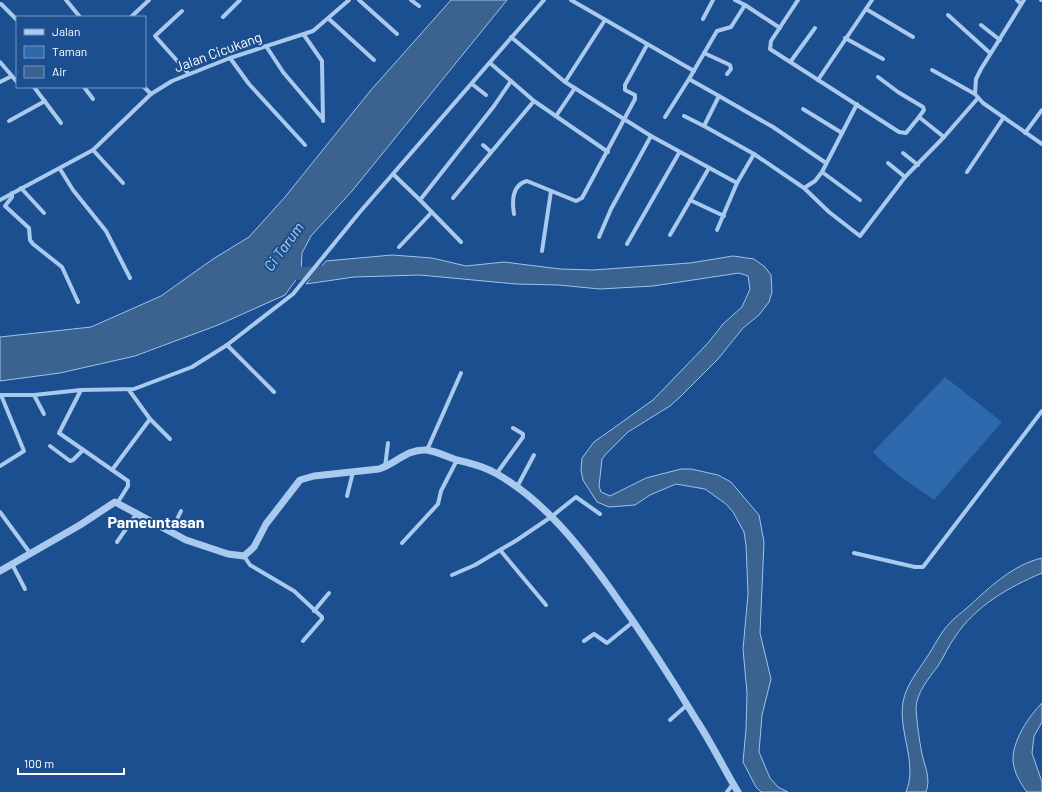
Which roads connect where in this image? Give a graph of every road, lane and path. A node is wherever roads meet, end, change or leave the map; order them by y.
1 (66, 0) edge
2 (149, 0) edge
3 (240, 0) edge
4 (349, 0) edge
5 (359, 0) edge
6 (411, 0) edge
7 (544, 0) edge
8 (571, 0) edge
9 (713, 0) edge
10 (735, 0) edge
11 (798, 0) edge
12 (872, 0) edge
13 (1017, 0) edge
14 (235, 2) edge
15 (1022, 2) edge
16 (1, 4) dead end
17 (745, 5) junction
18 (418, 6) dead end
19 (866, 9) junction
20 (182, 11) dead end
21 (948, 14) dead end
22 (79, 16) edge
23 (132, 16) edge
24 (222, 18) dead end
25 (703, 18) dead end
26 (16, 19) edge
27 (329, 19) junction
28 (605, 20) junction
29 (981, 25) dead end
30 (780, 28) junction
31 (815, 28) dead end
32 (397, 34) dead end
33 (304, 35) junction
34 (511, 37) junction
35 (914, 37) dead end
36 (845, 38) junction
37 (1000, 40) junction
38 (647, 45) junction
39 (266, 46) junction
40 (704, 53) junction
41 (990, 53) junction
42 (230, 58) junction
43 (883, 59) dead end
44 (374, 60) dead end
45 (791, 61) junction
46 (0, 62) edge
47 (490, 63) junction
48 (932, 70) dead end
49 (694, 71) junction
50 (188, 73) junction
51 (727, 74) dead end
52 (12, 76) junction
53 (878, 77) dead end
54 (689, 78) junction
55 (818, 80) junction
56 (16, 81) edge
57 (511, 81) junction
58 (0, 82) edge
59 (565, 82) junction
60 (472, 84) junction
61 (35, 88) edge
62 (85, 88) edge
63 (145, 88) edge
64 (575, 88) junction
65 (151, 94) junction
66 (975, 94) junction
67 (486, 95) dead end
68 (719, 96) junction
69 (978, 98) junction
70 (93, 99) dead end
71 (45, 101) junction
72 (534, 101) junction
73 (857, 104) junction
74 (803, 109) dead end
75 (1042, 110) edge
76 (556, 116) junction
77 (684, 116) dead end
78 (665, 117) dead end
79 (919, 117) junction
80 (1004, 117) junction
81 (625, 120) junction
82 (9, 121) dead end
83 (61, 122) dead end
84 (704, 126) junction
85 (842, 133) junction
86 (1025, 133) junction
87 (651, 136) junction
88 (944, 137) junction
89 (1042, 144) edge
90 (305, 145) dead end
91 (483, 145) dead end
92 (93, 150) junction
93 (491, 152) junction
94 (608, 152) junction
95 (679, 153) junction
96 (903, 153) dead end
97 (754, 154) junction
98 (826, 163) junction
99 (888, 163) dead end
100 (918, 165) junction
101 (709, 168) junction
102 (60, 169) junction
103 (822, 172) junction
104 (967, 172) dead end
105 (393, 174) junction
106 (905, 177) junction
107 (123, 183) dead end
108 (736, 183) junction
109 (21, 188) junction
110 (804, 188) junction
111 (552, 191) junction
112 (12, 193) junction
113 (452, 198) dead end
114 (0, 200) edge
115 (420, 200) junction
116 (690, 200) junction
117 (860, 200) dead end
118 (432, 212) junction
119 (44, 213) dead end
120 (514, 214) dead end
121 (724, 216) junction
122 (717, 230) dead end
123 (670, 234) dead end
124 (599, 237) dead end
125 (461, 242) dead end
126 (627, 244) dead end
127 (399, 247) dead end
128 (542, 251) dead end
129 (130, 278) dead end
130 (78, 302) dead end
131 (227, 345) junction
132 (461, 373) dead end
133 (81, 390) junction
134 (129, 390) junction
135 (274, 392) dead end
136 (0, 395) edge
137 (34, 395) junction
138 (1042, 411) edge
139 (44, 414) dead end
140 (150, 419) junction
141 (513, 428) dead end
142 (170, 439) dead end
143 (388, 443) dead end
144 (50, 446) dead end
145 (83, 450) junction
146 (427, 450) junction
147 (534, 456) dead end
148 (457, 460) junction
149 (0, 466) edge
150 (385, 467) junction
151 (112, 470) junction
152 (353, 472) junction
153 (497, 473) junction
154 (517, 487) junction
155 (347, 496) dead end
156 (118, 502) junction
157 (0, 512) edge
158 (181, 512) dead end
159 (137, 513) junction
160 (600, 514) dead end
161 (552, 517) junction
162 (171, 532) junction
163 (117, 542) dead end
164 (402, 543) dead end
165 (500, 550) junction
166 (30, 553) junction
167 (854, 553) dead end
168 (244, 556) junction
169 (12, 564) junction
170 (0, 571) edge
171 (452, 575) dead end
172 (25, 589) dead end
173 (329, 593) dead end
174 (546, 605) dead end
175 (314, 611) junction
176 (634, 622) junction
177 (303, 641) dead end
178 (584, 641) dead end
179 (687, 705) junction
180 (670, 720) dead end
181 (733, 784) junction
182 (727, 792) edge
183 (738, 792) edge

1 - 22 street
2 - 23 street
3 - 14 street
4 - 27 street, Jalan Cicukang
5 - 32 street
6 - 18 street
7 - 34 street
8 - 28 street
9 - 25 street
10 - 17 street
11 - 30 street
12 - 19 street
13 - 15 street
14 - 24 street
15 - 37 street
16 - 26 street
17 - 30 street
17 - 40 street
19 - 35 street
19 - 36 street
20 - 50 street
21 - 41 street
27 - 33 street, Jalan Cicukang
27 - 44 street
28 - 38 street
28 - 59 street
29 - 37 street
30 - 45 street
31 - 45 street
33 - 39 street, Jalan Cicukang
33 - 39 street
34 - 47 street
34 - 59 street
36 - 43 street
36 - 55 street
37 - 41 street
38 - 49 street
38 - 81 street
39 - 42 street, Jalan Cicukang
40 - 49 street
40 - 51 street
41 - 66 street
42 - 50 street, Jalan Cicukang
42 - 90 street
45 - 55 street
46 - 52 street
47 - 57 street
47 - 60 street
48 - 66 street
49 - 54 street
50 - 65 street, Jalan Cicukang
52 - 56 street
52 - 58 street
53 - 79 street
54 - 68 street
54 - 78 street
55 - 73 street
57 - 72 street
57 - 115 street
59 - 64 street
60 - 67 street
60 - 105 street
61 - 71 street
62 - 70 street
63 - 65 street
64 - 76 street
64 - 81 street
65 - 92 street, Jalan Cicukang
66 - 69 street
68 - 84 street
68 - 98 street
69 - 80 street
69 - 88 street
71 - 82 street
71 - 83 street
72 - 76 street
72 - 93 street
73 - 79 street
73 - 85 street
74 - 85 street
75 - 86 street
76 - 94 street
77 - 84 street
79 - 88 street
80 - 86 street
80 - 104 street
81 - 87 street
81 - 94 street
84 - 97 street
85 - 98 street
86 - 89 street
87 - 95 street
87 - 124 street
88 - 100 street
91 - 93 street
92 - 102 street, Jalan Cicukang
92 - 107 street
93 - 113 street
94 - 111 street
95 - 101 street
95 - 126 street
96 - 100 street
97 - 108 street
97 - 110 street
98 - 103 street
99 - 106 street
100 - 106 street
101 - 108 street
101 - 116 street
102 - 109 street, Jalan Cicukang
102 - 129 street
103 - 110 street
103 - 117 street
105 - 115 street
105 - 131 street
106 - 110 street
108 - 121 street
109 - 112 street, Jalan Cicukang
109 - 119 street
111 - 120 street
111 - 128 street
112 - 114 street, Jalan Cicukang
112 - 130 street
115 - 118 street
116 - 121 street
116 - 123 street
118 - 125 street
118 - 127 street
121 - 122 street
131 - 134 street
131 - 135 street
132 - 146 street
133 - 134 street
133 - 137 street
133 - 145 street
134 - 140 street
136 - 137 street
136 - 149 street
137 - 139 street
138 - 167 street
140 - 142 street
140 - 151 street
141 - 153 street
143 - 150 street
144 - 145 street
145 - 151 street
146 - 148 street
146 - 150 street
147 - 154 street
148 - 153 street
148 - 164 street
150 - 152 street
151 - 156 street
152 - 155 street
152 - 168 street
153 - 154 street
154 - 161 street
156 - 159 street
156 - 166 street
157 - 166 street
158 - 162 street
159 - 162 street
159 - 163 street
160 - 161 street
161 - 165 street
161 - 176 street
162 - 168 street
165 - 171 street
165 - 174 street
166 - 169 street
168 - 175 street
169 - 170 street
169 - 172 street
173 - 175 street
175 - 177 street
176 - 178 street
176 - 179 street
179 - 180 street
179 - 181 street
181 - 182 street
181 - 183 street

